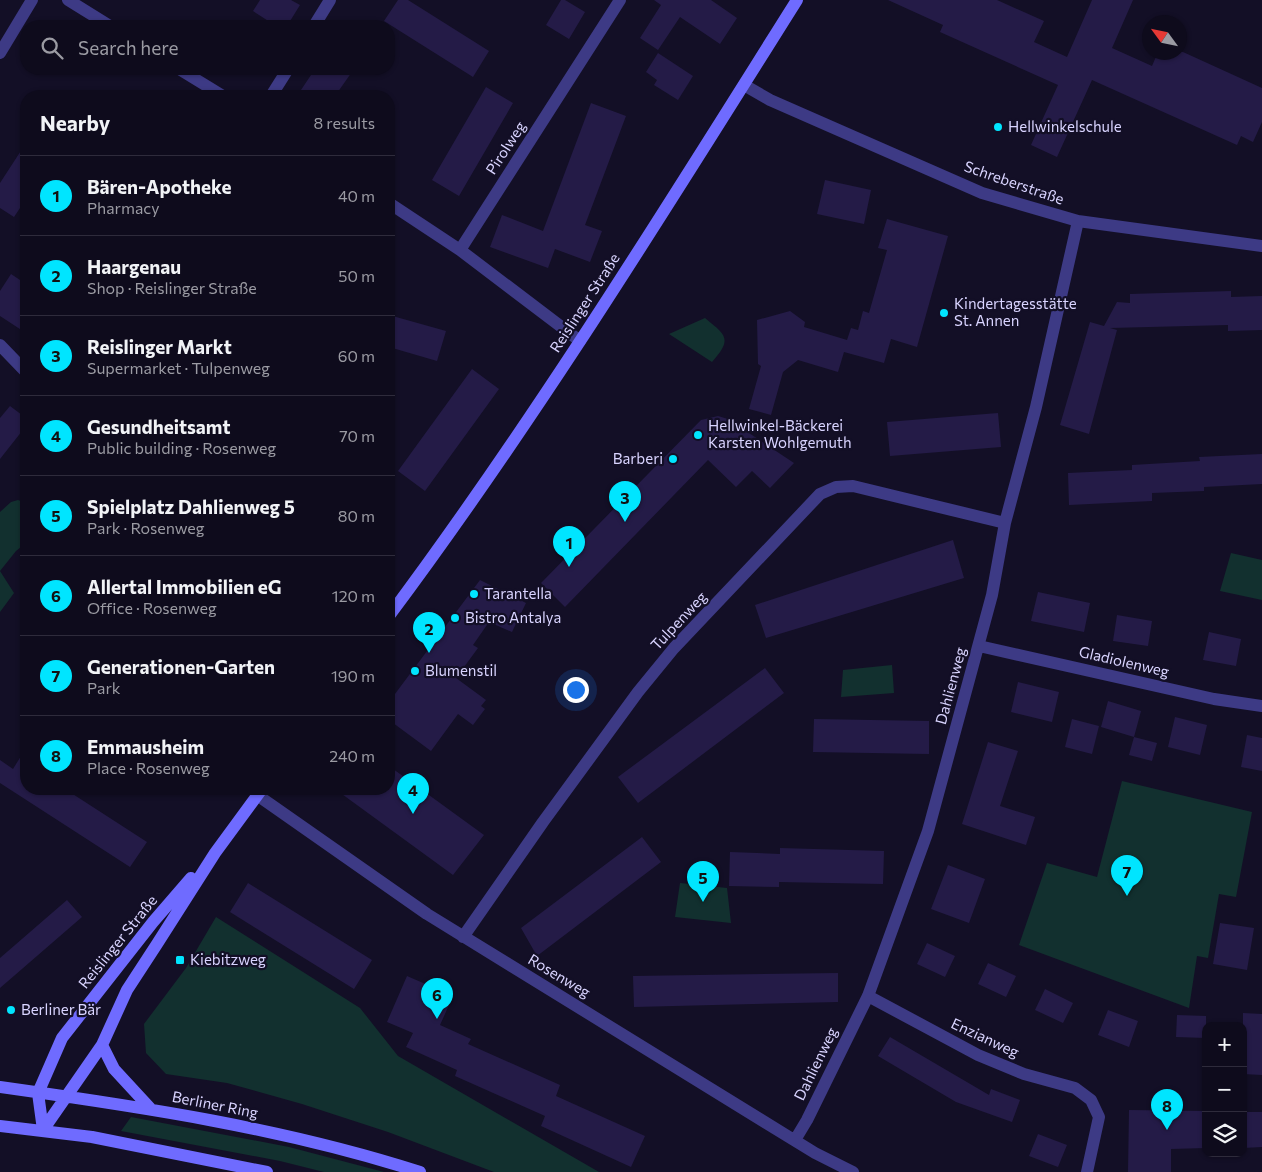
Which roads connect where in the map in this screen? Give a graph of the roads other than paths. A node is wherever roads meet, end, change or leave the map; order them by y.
1 (32, 0) edge
2 (68, 0) edge
3 (330, 0) edge
4 (620, 0) edge
5 (797, 0) edge
6 (100, 20) edge
7 (318, 20) edge
8 (0, 53) edge
9 (189, 75) edge
10 (284, 75) edge
11 (744, 84) junction
12 (213, 90) edge
13 (275, 90) edge
14 (395, 207) edge
15 (1078, 221) junction
16 (1262, 246) edge
17 (460, 250) junction
18 (580, 341) junction
19 (0, 345) edge
20 (20, 366) edge
21 (1005, 524) junction
22 (395, 608) edge
23 (979, 646) junction
24 (1262, 706) edge
25 (257, 795) edge
26 (263, 795) edge
27 (215, 853) junction
28 (463, 937) junction
29 (868, 996) junction
30 (102, 1045) junction
31 (0, 1087) edge
32 (38, 1093) junction
33 (68, 1096) junction
34 (150, 1108) junction
35 (0, 1126) edge
36 (43, 1130) junction
37 (795, 1140) junction
38 (267, 1172) edge
39 (420, 1172) edge
40 (853, 1172) edge
41 (1087, 1172) edge

1 - 8 street
2 - 6 street
3 - 7 street
4 - 17 street, Pirolweg
5 - 11 street, Reislinger Straße
9 - 12 street
10 - 13 street
11 - 15 street, Schreberstraße
11 - 18 street, Reislinger Straße
14 - 17 street
15 - 16 street, Schreberstraße
15 - 21 street, Dahlienweg
17 - 18 street
18 - 22 street, Reislinger Straße
19 - 20 street
21 - 23 street, Dahlienweg
21 - 28 street, Tulpenweg
23 - 24 street, Gladiolenweg
23 - 29 street, Dahlienweg
25 - 27 street, Reislinger Straße
26 - 28 street, Rosenweg
27 - 30 street, Reislinger Straße
27 - 32 street, Reislinger Straße
28 - 37 street, Rosenweg
29 - 37 street, Dahlienweg
29 - 41 street, Enzianweg
30 - 33 street, Reislinger Straße
30 - 34 street
31 - 32 street, Berliner Ring
32 - 33 street, Berliner Ring
32 - 36 street
33 - 34 street, Berliner Ring
33 - 36 street, Reislinger Straße
34 - 39 street, Berliner Ring
35 - 36 street
36 - 38 street
37 - 40 street, Rosenweg

